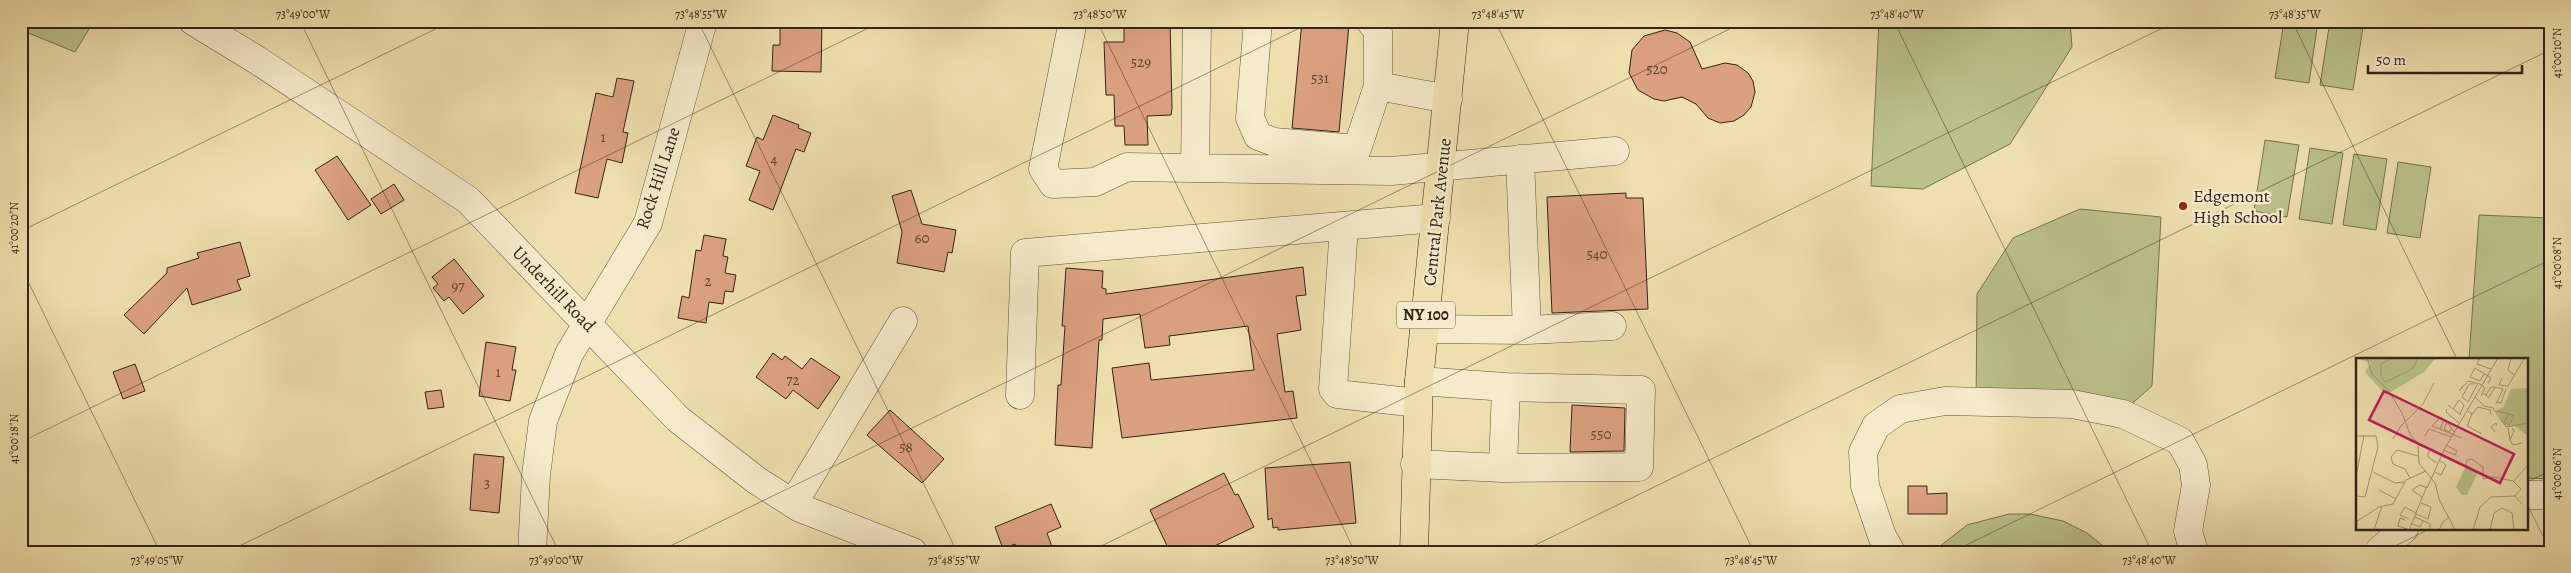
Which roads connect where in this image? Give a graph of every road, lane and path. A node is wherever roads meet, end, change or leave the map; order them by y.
1 (193, 21) edge
2 (703, 21) edge
3 (1072, 21) edge
4 (1197, 21) edge
5 (1258, 21) edge
6 (1370, 21) edge
7 (1455, 21) edge
8 (1378, 86) junction
9 (1448, 99) junction
10 (1616, 151) dead end
11 (1520, 159) junction
12 (1441, 166) junction
13 (1195, 168) junction
14 (1436, 218) junction
15 (1344, 226) junction
16 (903, 320) dead end
17 (587, 323) junction
18 (1612, 326) dead end
19 (1424, 329) junction
20 (1527, 330) junction
21 (1506, 388) junction
22 (1419, 392) junction
23 (1020, 395) dead end
24 (1415, 464) junction
25 (1510, 468) junction
26 (2528, 495) edge
27 (2550, 495) edge
28 (793, 504) junction
29 (2403, 530) edge
30 (532, 552) edge
31 (913, 552) edge
32 (1414, 552) edge
33 (1891, 552) edge
34 (2194, 552) edge
35 (2378, 552) edge

1 - 17 street, Underhill Road
2 - 17 street, Rock Hill Lane
3 - 13 street
4 - 13 street
5 - 8 street
6 - 8 street
7 - 9 main road, Central Park Avenue / NY 100
8 - 9 street
9 - 12 main road, Central Park Avenue / NY 100
10 - 11 street
11 - 12 street
11 - 20 street
12 - 13 street
12 - 14 main road, Central Park Avenue / NY 100
14 - 15 street
14 - 19 main road, Central Park Avenue / NY 100
15 - 22 street
15 - 23 street
16 - 28 street
17 - 28 street, Underhill Road
17 - 30 street, Rock Hill Lane
18 - 20 street
19 - 20 street
19 - 22 main road, Central Park Avenue / NY 100
21 - 22 street
21 - 25 street
21 - 25 street
22 - 24 main road, Central Park Avenue / NY 100
24 - 25 street
24 - 32 main road, Central Park Avenue / NY 100
26 - 27 street
28 - 31 street, Underhill Road
29 - 35 street
33 - 34 street

